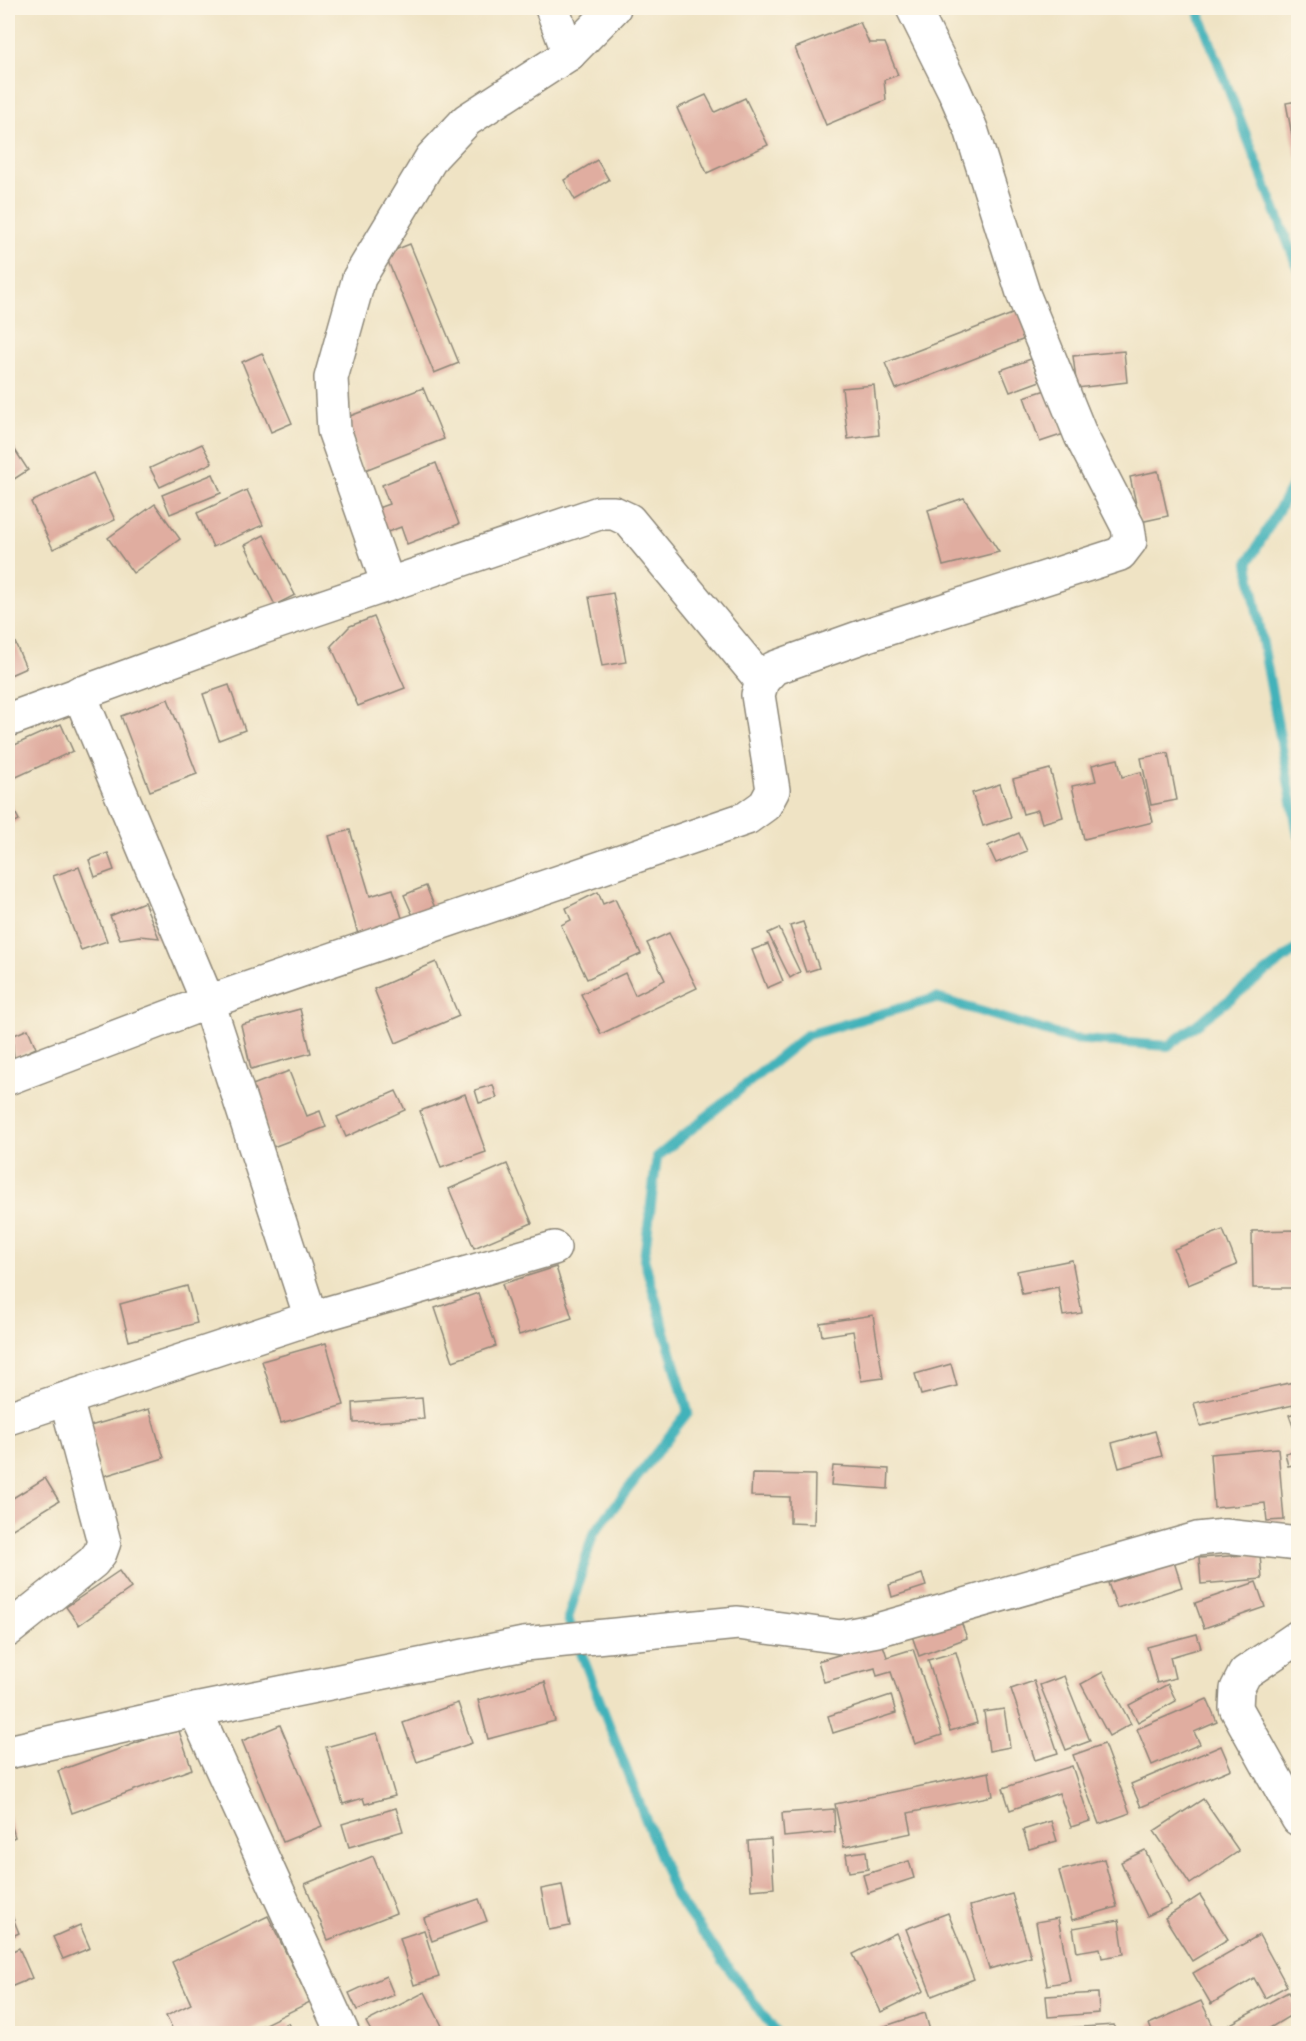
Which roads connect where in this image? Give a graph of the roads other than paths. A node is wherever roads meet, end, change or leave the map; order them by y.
1 (552, 8) edge
2 (614, 8) edge
3 (913, 8) edge
4 (569, 54) junction
5 (388, 584) junction
6 (762, 681) junction
7 (79, 693) junction
8 (8, 720) edge
9 (208, 1002) junction
10 (8, 1078) edge
11 (554, 1248) dead end
12 (311, 1318) junction
13 (66, 1399) junction
14 (8, 1418) edge
15 (1299, 1544) edge
16 (8, 1630) edge
17 (1299, 1637) edge
18 (195, 1710) junction
19 (8, 1752) edge
20 (1299, 1818) edge
21 (343, 2034) edge

1 - 4 street
2 - 4 street
3 - 6 street
4 - 5 street
5 - 6 street
5 - 7 street
6 - 9 street
7 - 8 street
7 - 9 street
9 - 10 street
9 - 12 street
11 - 12 street
12 - 13 street
13 - 14 street
13 - 16 street
15 - 18 street
17 - 20 street
18 - 19 street
18 - 21 street

